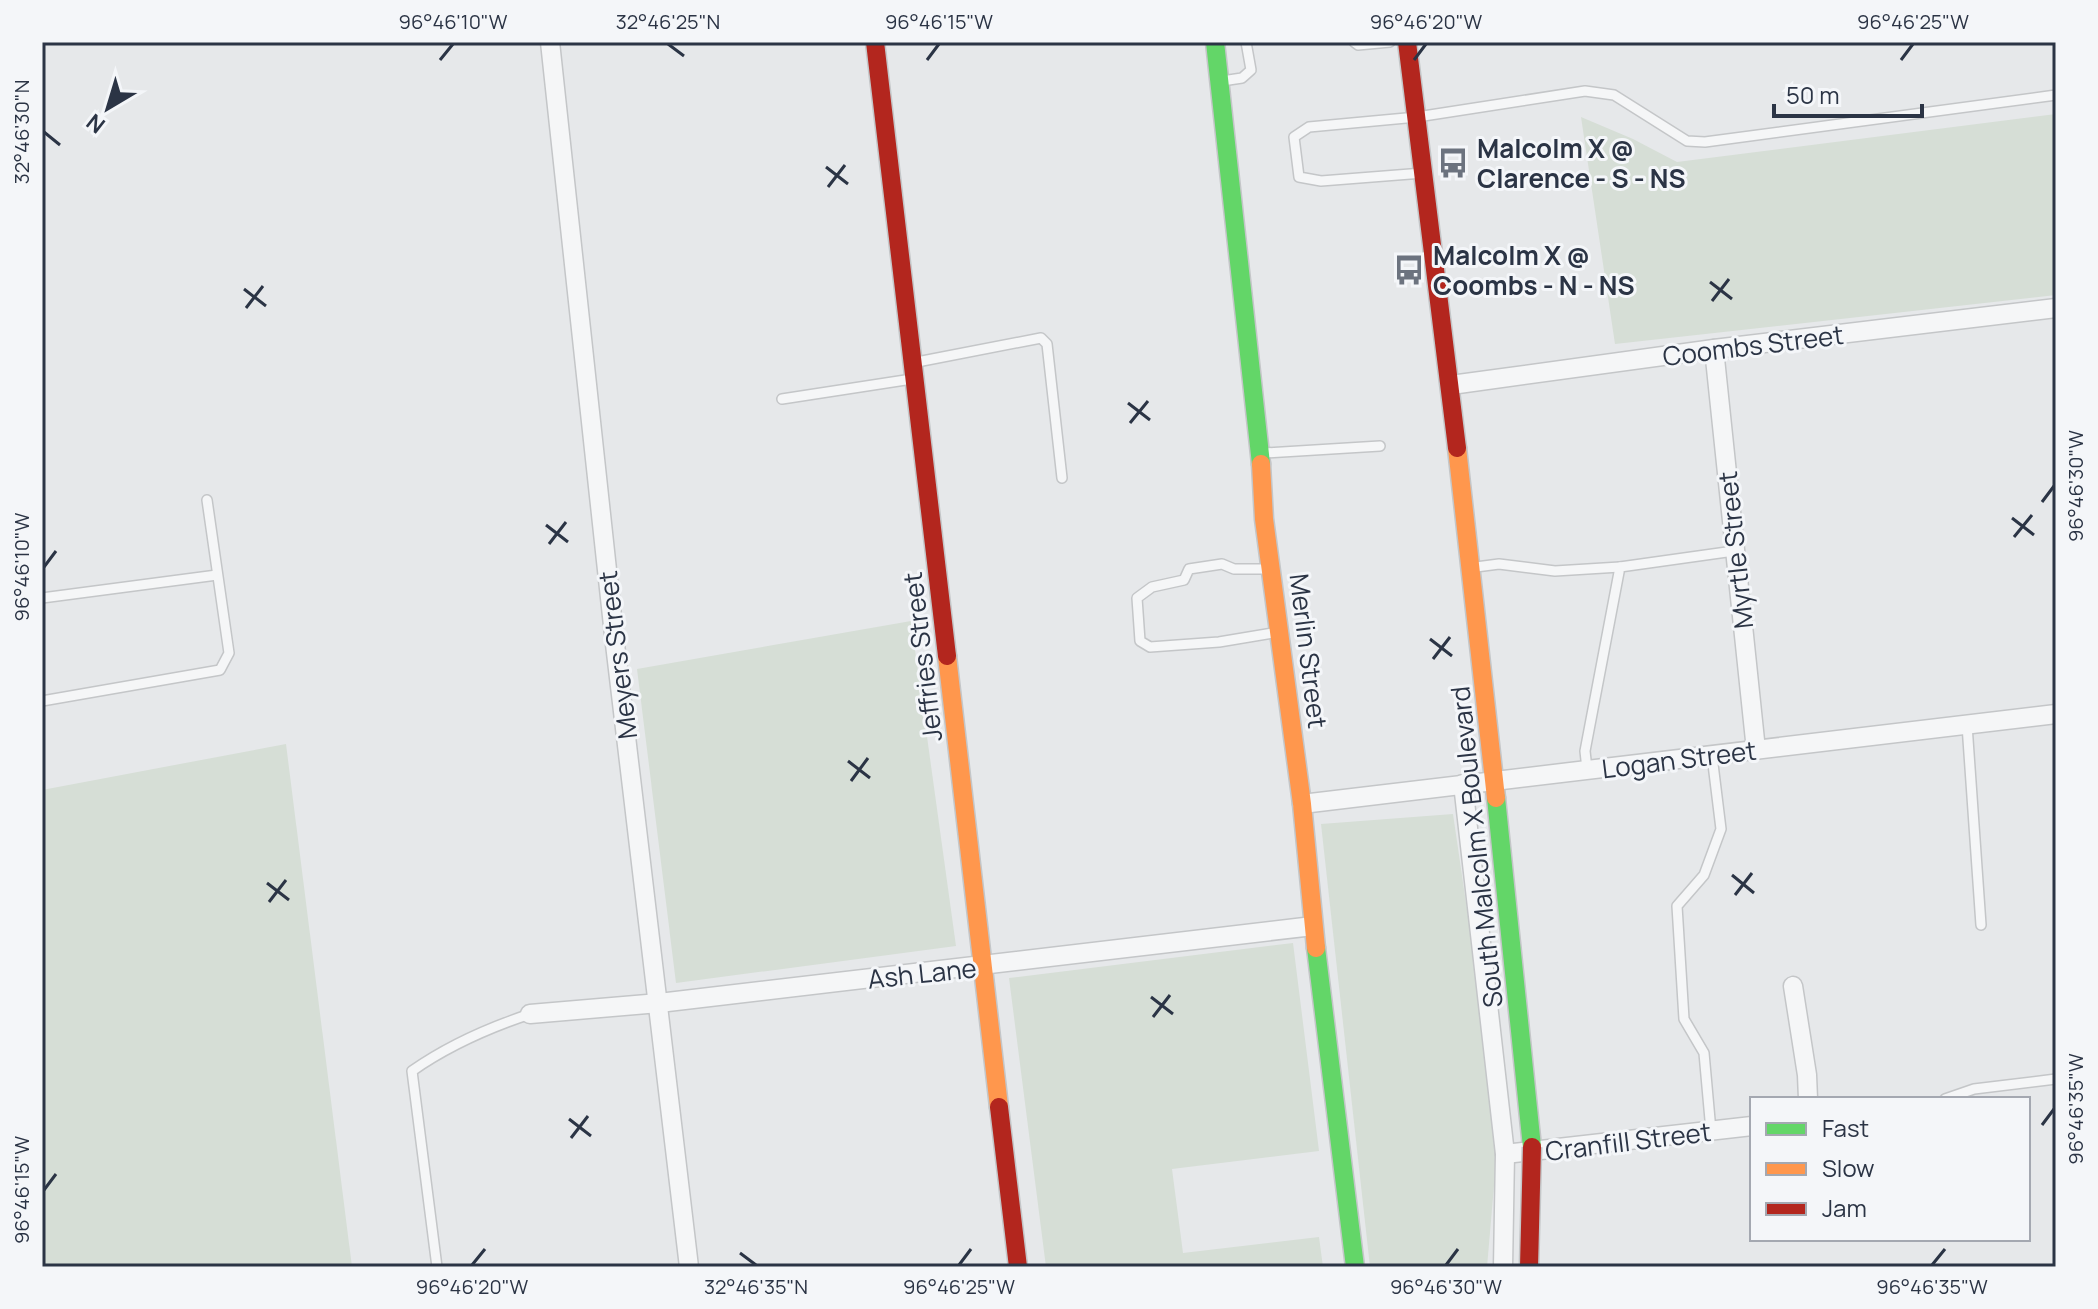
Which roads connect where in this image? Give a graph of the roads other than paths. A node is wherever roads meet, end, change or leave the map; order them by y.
1 (550, 42) edge
2 (875, 42) edge
3 (1215, 42) edge
4 (1246, 42) edge
5 (1354, 42) edge
6 (1390, 42) edge
7 (1407, 42) edge
8 (1219, 82) junction
9 (2056, 95) edge
10 (1417, 117) junction
11 (1423, 173) junction
12 (2056, 308) edge
13 (1714, 349) junction
14 (914, 370) junction
15 (1451, 385) junction
16 (782, 399) dead end
17 (1380, 446) dead end
18 (1261, 453) junction
19 (1062, 478) dead end
20 (207, 500) dead end
21 (1734, 551) junction
22 (1472, 567) junction
23 (1620, 567) junction
24 (1272, 569) junction
25 (217, 575) junction
26 (42, 598) edge
27 (1281, 632) junction
28 (42, 701) edge
29 (2056, 714) edge
30 (1967, 725) junction
31 (1756, 750) junction
32 (1712, 756) junction
33 (1587, 769) junction
34 (1495, 780) junction
35 (1463, 784) junction
36 (1302, 804) junction
37 (1981, 925) dead end
38 (1313, 926) junction
39 (984, 966) junction
40 (1793, 986) dead end
41 (659, 1003) junction
42 (530, 1014) joint
43 (2056, 1079) edge
44 (1808, 1097) edge
45 (1951, 1097) edge
46 (1750, 1126) edge
47 (1711, 1131) junction
48 (1505, 1154) junction
49 (437, 1267) edge
50 (689, 1267) edge
51 (1018, 1267) edge
52 (1355, 1267) edge
53 (1503, 1267) edge
54 (1529, 1267) edge

1 - 41 street, Meyers Street
2 - 14 street, Jeffries Street
3 - 8 street, Merlin Street
4 - 8 lane
5 - 6 lane
7 - 10 street, South Malcolm X Boulevard
8 - 18 street, Merlin Street
9 - 10 lane
10 - 11 street, South Malcolm X Boulevard
10 - 11 lane
11 - 15 street, South Malcolm X Boulevard
12 - 13 street, Coombs Street
13 - 15 street, Coombs Street
13 - 21 street, Myrtle Street
14 - 16 lane
14 - 19 lane
14 - 39 street, Jeffries Street
15 - 22 street, South Malcolm X Boulevard
17 - 18 lane
18 - 24 street, Merlin Street
20 - 25 lane
21 - 23 lane
21 - 31 street, Myrtle Street
22 - 23 lane
22 - 34 street, South Malcolm X Boulevard
23 - 33 lane
24 - 27 street, Merlin Street
24 - 27 lane
25 - 26 lane
25 - 28 lane
27 - 36 street, Merlin Street
29 - 30 street, Logan Street
30 - 31 street, Logan Street
30 - 37 lane
31 - 32 street, Logan Street
32 - 33 street, Logan Street
32 - 47 lane
33 - 34 street, Logan Street
34 - 35 street, Logan Street
34 - 54 street, South Malcolm X Boulevard, bridge
35 - 36 street, Logan Street
35 - 48 street
36 - 38 street, Merlin Street
38 - 39 street, Ash Lane
38 - 52 street, Merlin Street
39 - 41 street, Ash Lane
39 - 51 street, Jeffries Street
40 - 44 street
41 - 42 street, Ash Lane
41 - 50 street, Meyers Street
42 - 49 lane
43 - 45 lane
46 - 47 street, Cranfill Street
47 - 48 street, Cranfill Street
48 - 53 street

